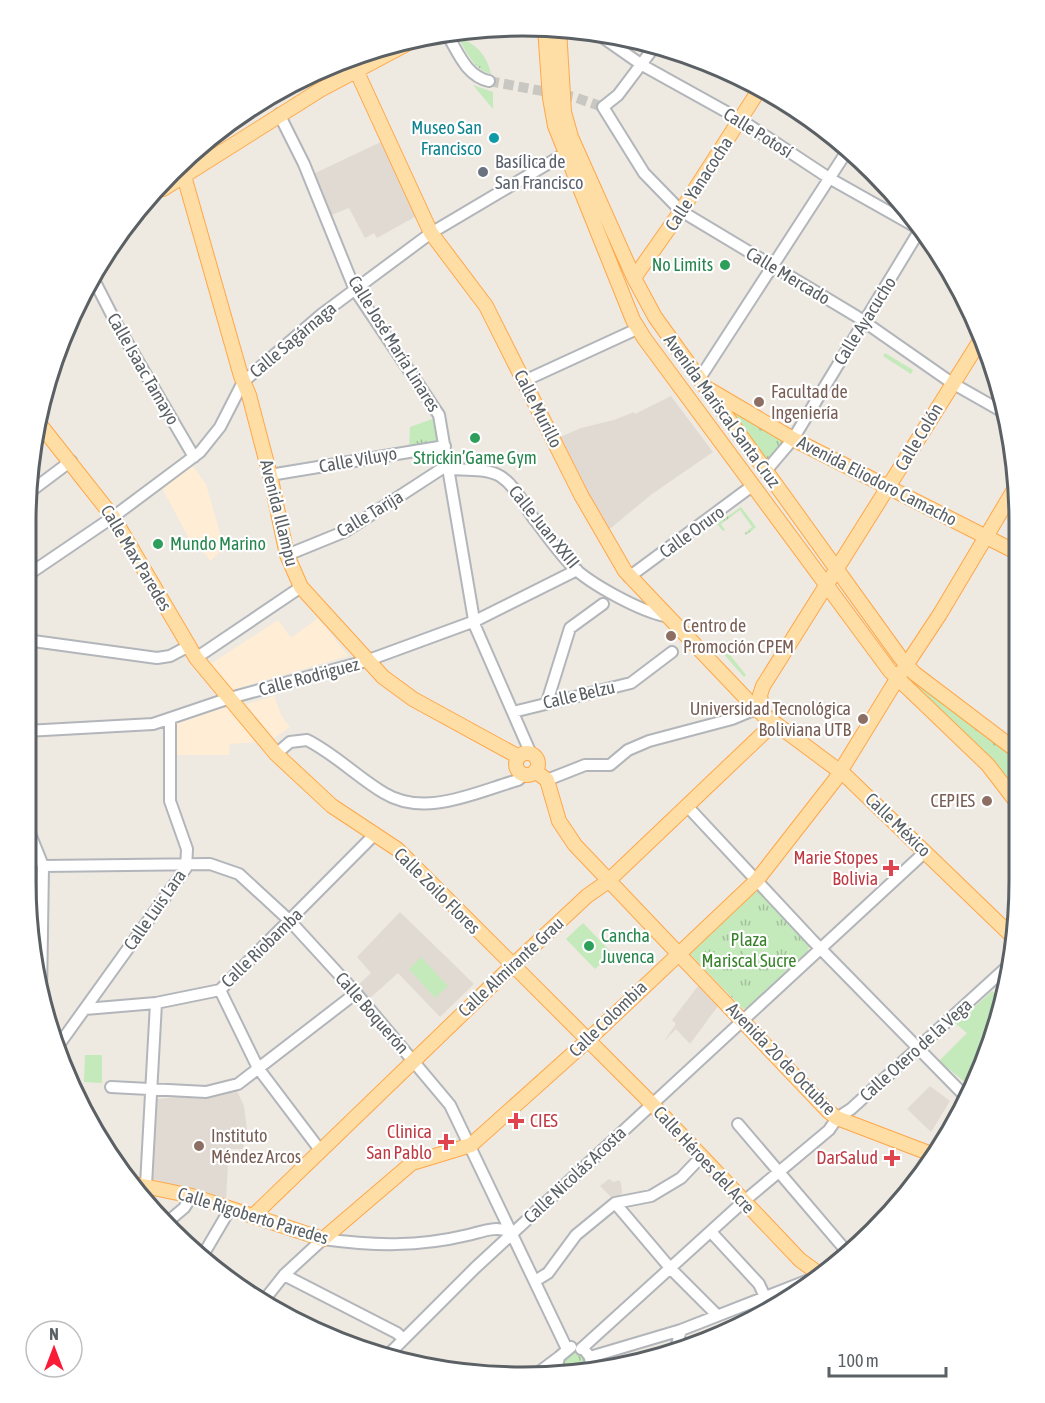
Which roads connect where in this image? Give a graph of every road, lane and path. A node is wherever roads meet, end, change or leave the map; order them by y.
1 (546, 37) edge
2 (560, 38) edge
3 (451, 41) edge
4 (612, 44) edge
5 (650, 53) edge
6 (642, 65) junction
7 (355, 66) edge
8 (346, 69) edge
9 (489, 81) tunnel mouth
10 (756, 96) edge
11 (279, 114) junction
12 (741, 120) junction
13 (567, 153) junction
14 (843, 157) edge
15 (189, 168) edge
16 (183, 173) edge
17 (829, 178) junction
18 (681, 211) junction
19 (902, 219) edge
20 (431, 233) junction
21 (917, 238) edge
22 (773, 268) junction
23 (634, 278) junction
24 (97, 286) edge
25 (355, 290) junction
26 (865, 322) junction
27 (637, 329) junction
28 (976, 347) edge
29 (524, 381) junction
30 (243, 382) junction
31 (704, 383) junction
32 (952, 383) junction
33 (686, 396) junction
34 (995, 407) edge
35 (45, 430) edge
36 (793, 439) junction
37 (445, 446) junction
38 (194, 457) junction
39 (71, 461) junction
40 (449, 467) junction
41 (765, 472) junction
42 (270, 475) junction
43 (37, 486) edge
44 (752, 486) junction
45 (889, 487) junction
46 (1008, 500) edge
47 (113, 517) junction
48 (987, 538) junction
49 (1009, 549) edge
50 (287, 555) junction
51 (36, 569) edge
52 (837, 569) junction
53 (577, 570) junction
54 (629, 577) junction
55 (827, 586) junction
56 (301, 587) junction
57 (603, 604) dead end
58 (665, 616) junction
59 (475, 621) junction
60 (36, 641) edge
61 (193, 652) junction
62 (672, 652) dead end
63 (366, 661) junction
64 (907, 664) junction
65 (897, 678) junction
66 (230, 698) junction
67 (547, 702) junction
68 (513, 712) junction
69 (764, 716) junction
70 (170, 721) junction
71 (36, 730) edge
72 (1009, 745) edge
73 (276, 754) junction
74 (525, 755) junction
75 (841, 771) junction
76 (530, 773) junction
77 (547, 780) junction
78 (1009, 792) edge
79 (687, 806) junction
80 (375, 834) junction
81 (36, 849) edge
82 (925, 852) junction
83 (187, 864) junction
84 (43, 866) junction
85 (757, 880) junction
86 (606, 882) junction
87 (290, 921) junction
88 (1006, 931) edge
89 (822, 947) junction
90 (677, 953) junction
91 (42, 954) edge
92 (512, 966) junction
93 (1000, 973) edge
94 (220, 990) junction
95 (356, 993) junction
96 (156, 1003) junction
97 (85, 1009) junction
98 (743, 1020) junction
99 (63, 1039) edge
100 (588, 1040) junction
101 (917, 1049) junction
102 (413, 1060) junction
103 (258, 1068) junction
104 (111, 1087) dead end
105 (151, 1089) junction
106 (961, 1092) edge
107 (651, 1103) junction
108 (837, 1118) junction
109 (738, 1124) dead end
110 (471, 1145) junction
111 (320, 1150) junction
112 (926, 1152) edge
113 (701, 1157) junction
114 (779, 1171) junction
115 (140, 1181) edge
116 (144, 1185) edge
117 (192, 1196) junction
118 (743, 1202) junction
119 (615, 1203) junction
120 (230, 1209) junction
121 (253, 1216) junction
122 (172, 1218) edge
123 (711, 1232) junction
124 (513, 1233) junction
125 (323, 1239) junction
126 (842, 1246) edge
127 (206, 1250) edge
128 (671, 1269) junction
129 (811, 1272) edge
130 (284, 1275) junction
131 (535, 1281) junction
132 (786, 1289) edge
133 (268, 1295) edge
134 (765, 1297) junction
135 (717, 1315) junction
136 (681, 1330) junction
137 (403, 1339) junction
138 (678, 1341) edge
139 (394, 1349) edge
140 (581, 1349) junction
141 (563, 1353) junction
142 (595, 1362) edge
143 (591, 1363) edge
144 (546, 1366) edge
145 (558, 1366) edge

1 - 13 main road, Avenida Mariscal Santa Cruz
2 - 23 main road, Avenida Mariscal Santa Cruz
3 - 9 street
4 - 6 street, Calle Potosí
5 - 6 street
6 - 12 street, Calle Potosí
6 - 18 street, Calle Mercado
7 - 20 main road, Calle Murillo
8 - 11 main road
10 - 12 main road, Calle Yanacocha
11 - 15 main road
11 - 25 street, Calle José María Linares
12 - 17 street, Calle Potosí
12 - 18 main road, Calle Yanacocha
13 - 20 street, Calle Sagárnaga
13 - 27 main road, Avenida Mariscal Santa Cruz
14 - 17 street
16 - 30 main road, Avenida Illampu
17 - 19 street, Calle Potosí
17 - 22 street
18 - 22 street, Calle Mercado
18 - 23 main road, Calle Yanacocha
20 - 25 street, Calle Sagárnaga
20 - 29 main road, Calle Murillo
21 - 26 street, Calle Ayacucho
22 - 26 street, Calle Mercado
22 - 31 street
23 - 31 main road, Avenida Mariscal Santa Cruz
24 - 38 street, Calle Isaac Tamayo
25 - 30 street, Calle Sagárnaga
25 - 37 street, Calle José María Linares
26 - 32 street, Calle Mercado
26 - 36 street, Calle Ayacucho
27 - 29 street
27 - 33 main road, Avenida Mariscal Santa Cruz
28 - 32 main road, Calle Colón
29 - 54 main road, Calle Murillo
30 - 38 street, Calle Sagárnaga
30 - 42 main road, Avenida Illampu
31 - 33 main road
31 - 36 main road, Avenida Eliodoro Camacho
31 - 41 main road, Avenida Mariscal Santa Cruz
32 - 34 street, Calle Mercado
32 - 45 main road, Calle Colón
33 - 44 main road, Avenida Mariscal Santa Cruz
35 - 39 main road, Calle Max Paredes
36 - 41 street, Calle Ayacucho
36 - 45 main road, Avenida Eliodoro Camacho
37 - 40 street, Calle José María Linares
37 - 42 street, Calle Viluyo
38 - 47 street, Calle Sagárnaga
39 - 43 street
39 - 47 main road, Calle Max Paredes
40 - 50 street, Calle Tarija
40 - 53 street, Calle Juan XXIII
40 - 59 street, Calle José María Linares
41 - 44 main road
41 - 52 main road, Avenida Mariscal Santa Cruz
42 - 50 main road, Avenida Illampu
44 - 54 street, Calle Oruro
44 - 55 main road, Avenida Mariscal Santa Cruz
45 - 48 main road, Avenida Eliodoro Camacho
45 - 52 main road, Calle Colón
46 - 48 main road, Calle Colombia
47 - 51 street, Calle Sagárnaga
47 - 61 main road, Calle Max Paredes
48 - 49 main road, Avenida Eliodoro Camacho
48 - 64 main road, Calle Colombia
50 - 56 main road, Avenida Illampu
52 - 55 main road, Calle Colón
52 - 64 main road, Avenida Mariscal Santa Cruz
53 - 58 street, Calle Juan XXIII
53 - 59 street, Calle Rodriguez
54 - 58 main road, Calle Murillo
55 - 65 main road, Avenida Mariscal Santa Cruz
55 - 69 main road
56 - 61 street
56 - 63 main road, Avenida Illampu
57 - 67 street
58 - 69 main road, Calle Murillo
59 - 63 street, Calle Rodriguez
59 - 68 street, Calle José María Linares
60 - 61 street
61 - 66 main road, Calle Max Paredes
62 - 67 street, Calle Belzu
63 - 66 street, Calle Rodriguez
63 - 74 main road, Avenida Illampu
64 - 65 main road, Calle Colombia
64 - 72 main road, Avenida Mariscal Santa Cruz
65 - 75 main road, Calle Colombia
65 - 78 main road, Avenida Mariscal Santa Cruz
66 - 70 street, Calle Rodriguez
66 - 73 main road, Calle Zoilo Flores
67 - 68 street, Calle Belzu
68 - 74 street, Calle José María Linares
69 - 75 main road, Calle México
69 - 77 street
69 - 79 main road, Calle Almirante Grau
70 - 71 street, Calle Rodriguez
70 - 83 street, Calle Luis Lara
73 - 76 street
73 - 80 main road, Calle Zoilo Flores
74 - 76 main road
75 - 82 main road, Calle México
75 - 85 main road, Calle Colombia
76 - 77 main road
77 - 86 main road, Avenida 20 de Octubre
79 - 85 street
79 - 86 main road, Calle Almirante Grau
80 - 87 street, Calle Riobamba
80 - 92 main road, Calle Zoilo Flores
81 - 84 street
82 - 88 main road, Calle México
82 - 89 street, Calle Nicolás Acosta
83 - 84 street, Calle Boquerón
83 - 87 street, Calle Boquerón
83 - 97 street, Calle Luis Lara
84 - 91 street
85 - 89 street
85 - 90 main road, Calle Colombia
86 - 90 main road, Avenida 20 de Octubre
86 - 92 main road, Calle Almirante Grau
87 - 94 street, Calle Riobamba
87 - 95 street, Calle Boquerón
89 - 98 street, Calle Nicolás Acosta
89 - 101 street
90 - 98 main road, Avenida 20 de Octubre
90 - 100 main road, Calle Colombia
92 - 100 main road, Calle Zoilo Flores
92 - 102 main road, Calle Almirante Grau
93 - 101 street, Calle Otero de la Vega
94 - 96 street, Calle Riobamba
94 - 103 street
95 - 102 street, Calle Boquerón
95 - 103 street
96 - 97 street, Calle Riobamba
96 - 105 street
97 - 99 street, Calle Luis Lara
98 - 107 street, Calle Nicolás Acosta
98 - 108 main road, Avenida 20 de Octubre
100 - 107 main road, Calle Héroes del Acre
100 - 110 main road, Calle Colombia
101 - 106 street
101 - 108 street, Calle Otero de la Vega
102 - 110 street, Calle Boquerón
102 - 111 main road, Calle Almirante Grau
103 - 105 street
103 - 111 street
104 - 105 street
105 - 115 street
107 - 113 main road, Calle Héroes del Acre
107 - 124 street, Calle Nicolás Acosta
108 - 112 main road, Avenida 20 de Octubre
108 - 114 street, Calle Otero de la Vega
109 - 114 street
110 - 124 street, Calle Boquerón
110 - 125 main road, Calle Colombia
111 - 121 main road, Calle Almirante Grau
113 - 118 main road, Calle Héroes del Acre
113 - 119 street
114 - 118 street, Calle Otero de la Vega
114 - 126 street
116 - 117 main road, Calle Rigoberto Paredes
117 - 120 main road, Calle Rigoberto Paredes
117 - 122 street
118 - 123 street, Calle Otero de la Vega
118 - 129 main road, Calle Héroes del Acre
119 - 128 street
119 - 131 street
120 - 121 main road, Calle Rigoberto Paredes
120 - 127 street
121 - 125 main road, Calle Rigoberto Paredes
123 - 128 street, Calle Otero de la Vega
123 - 134 street
124 - 125 street, Calle Rigoberto Paredes
124 - 131 street, Calle Boquerón
124 - 137 street, Calle Nicolás Acosta
125 - 130 street, Calle Colombia
128 - 135 street
128 - 140 street, Calle Otero de la Vega
130 - 133 street, Calle Colombia
130 - 137 street
131 - 141 street, Calle Boquerón
132 - 134 street
134 - 135 street
135 - 136 street
136 - 138 street
136 - 142 street
137 - 139 street, Calle Nicolás Acosta
140 - 141 street
140 - 143 street
141 - 144 street
141 - 145 street, Calle Boquerón

